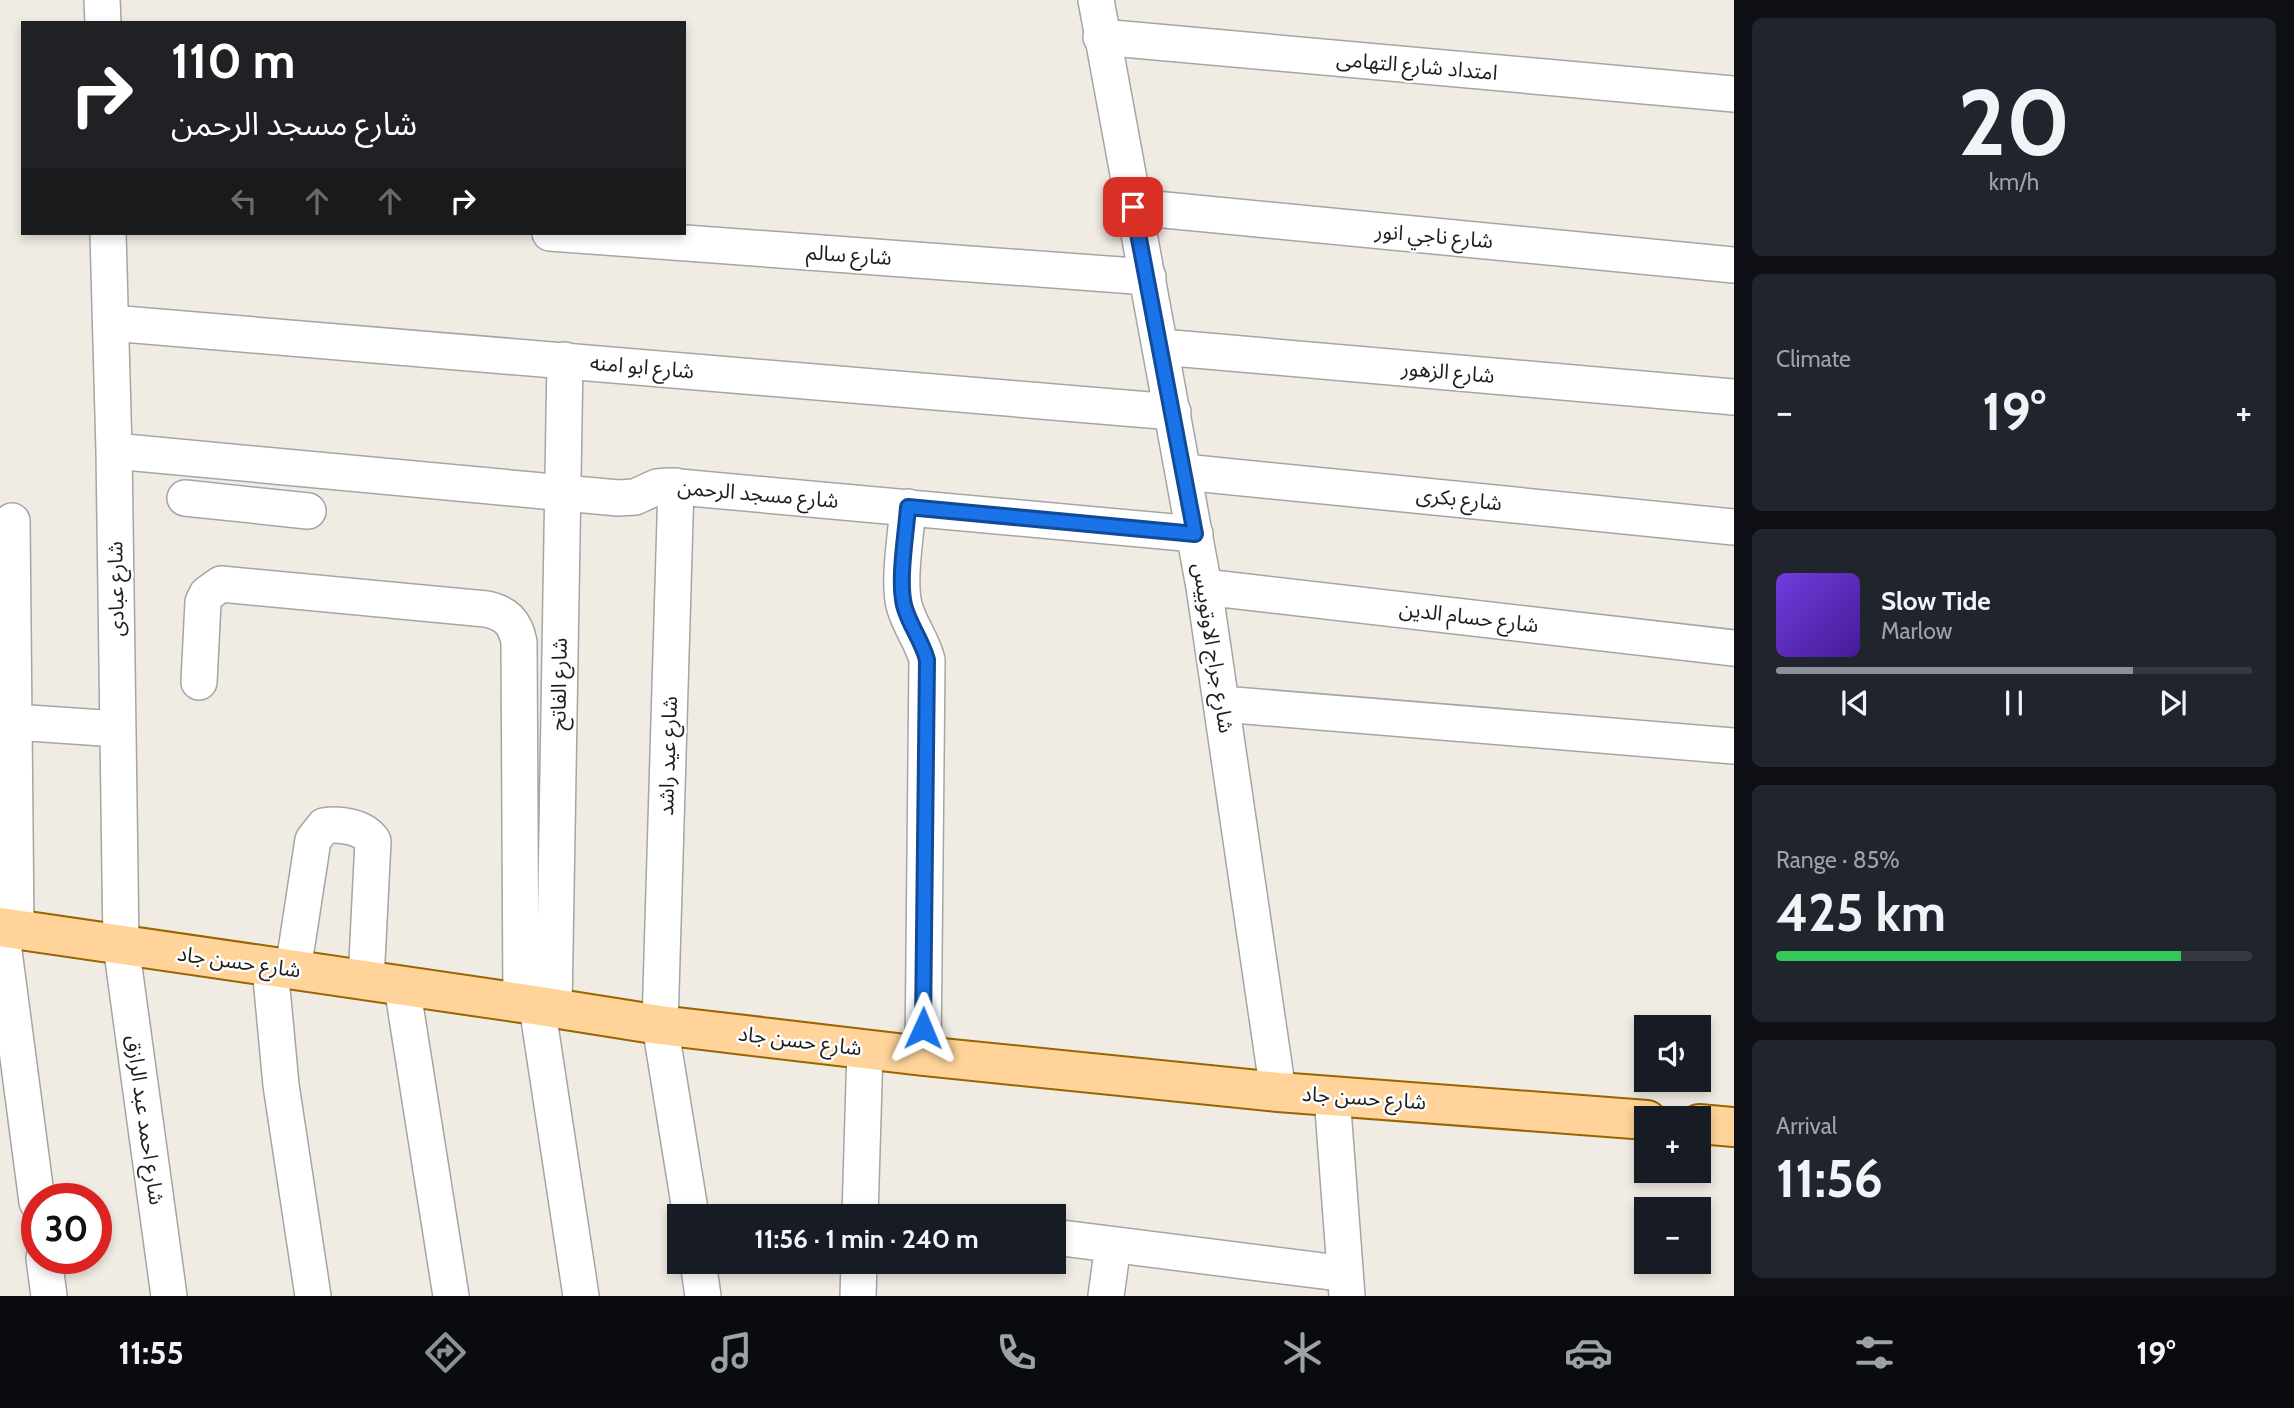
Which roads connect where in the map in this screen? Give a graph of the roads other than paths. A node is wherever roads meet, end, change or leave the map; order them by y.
1 (102, 0) edge
2 (1096, 0) edge
3 (103, 21) edge
4 (1101, 37) junction
5 (1734, 94) edge
6 (1133, 207) junction
7 (108, 235) edge
8 (578, 235) edge
9 (1734, 265) edge
10 (1148, 277) junction
11 (111, 323) junction
12 (1161, 347) junction
13 (565, 360) junction
14 (1734, 397) edge
15 (1174, 412) junction
16 (114, 451) junction
17 (222, 461) junction
18 (1184, 472) junction
19 (676, 486) junction
20 (562, 494) junction
21 (908, 507) junction
22 (308, 510) dead end
23 (12, 521) dead end
24 (1734, 527) edge
25 (1195, 534) junction
26 (1204, 587) junction
27 (1734, 648) edge
28 (199, 682) dead end
29 (1222, 704) junction
30 (14, 722) junction
31 (118, 729) junction
32 (1734, 746) edge
33 (6, 928) edge
34 (121, 945) junction
35 (281, 968) junction
36 (384, 983) junction
37 (537, 1006) junction
38 (660, 1025) junction
39 (865, 1049) junction
40 (923, 1056) junction
41 (1278, 1091) junction
42 (1332, 1096) junction
43 (1634, 1119) edge
44 (1711, 1125) edge
45 (1734, 1127) edge
46 (35, 1183) edge
47 (689, 1204) edge
48 (860, 1204) edge
49 (1066, 1239) edge
50 (1113, 1245) junction
51 (46, 1274) edge
52 (700, 1274) edge
53 (859, 1274) edge
54 (1335, 1277) edge
55 (49, 1296) edge
56 (169, 1296) edge
57 (313, 1296) edge
58 (451, 1296) edge
59 (580, 1296) edge
60 (703, 1296) edge
61 (858, 1296) edge
62 (1106, 1296) edge

1 - 3 street
2 - 4 street, شارع جراج الاوتوبيس
4 - 5 street, امتداد شارع التهامى
4 - 6 street, شارع جراج الاوتوبيس
6 - 9 street, شارع ناجي انور
6 - 10 street, شارع جراج الاوتوبيس
7 - 11 street, شارع عبادى
8 - 10 street, شارع سالم
10 - 12 street, شارع جراج الاوتوبيس
11 - 13 street, شارع ابو امنه
11 - 16 street, شارع عبادى
12 - 14 street, شارع الزهور
12 - 15 street, شارع جراج الاوتوبيس
13 - 15 street, شارع ابو امنه
13 - 20 street, شارع الفاتح
15 - 18 street, شارع جراج الاوتوبيس
16 - 17 street, شارع مسجد الرحمن
16 - 31 street, شارع عبادى
17 - 20 street, شارع مسجد الرحمن
17 - 22 street
18 - 24 street, شارع بكرى
18 - 25 street, شارع جراج الاوتوبيس
19 - 20 street, شارع مسجد الرحمن
19 - 21 street, شارع مسجد الرحمن
19 - 38 street, شارع عيد راشد
20 - 37 street, شارع الفاتح
21 - 25 street, شارع مسجد الرحمن
21 - 40 street
23 - 30 street
25 - 26 street, شارع جراج الاوتوبيس
26 - 27 street, شارع حسام الدين
26 - 29 street, شارع جراج الاوتوبيس
28 - 37 street
29 - 32 street
29 - 41 street, شارع جراج الاوتوبيس
30 - 31 street
30 - 33 street
31 - 34 street, شارع عبادى
33 - 34 main road, شارع حسن جاد
33 - 46 street
34 - 35 main road, شارع حسن جاد
34 - 56 street, شارع احمد عبد الرازق
35 - 36 main road, شارع حسن جاد
35 - 36 street
35 - 57 street
36 - 37 main road, شارع حسن جاد
36 - 58 street
37 - 38 main road, شارع حسن جاد
37 - 59 street
38 - 39 main road, شارع حسن جاد
38 - 47 street, شارع عيد راشد
39 - 40 main road, شارع حسن جاد
39 - 48 street
40 - 41 main road, شارع حسن جاد
41 - 42 main road, شارع حسن جاد
42 - 43 main road, شارع حسن جاد
42 - 54 street
44 - 45 main road
49 - 50 street
50 - 54 street
50 - 62 street
51 - 55 street
52 - 60 street
53 - 61 street

